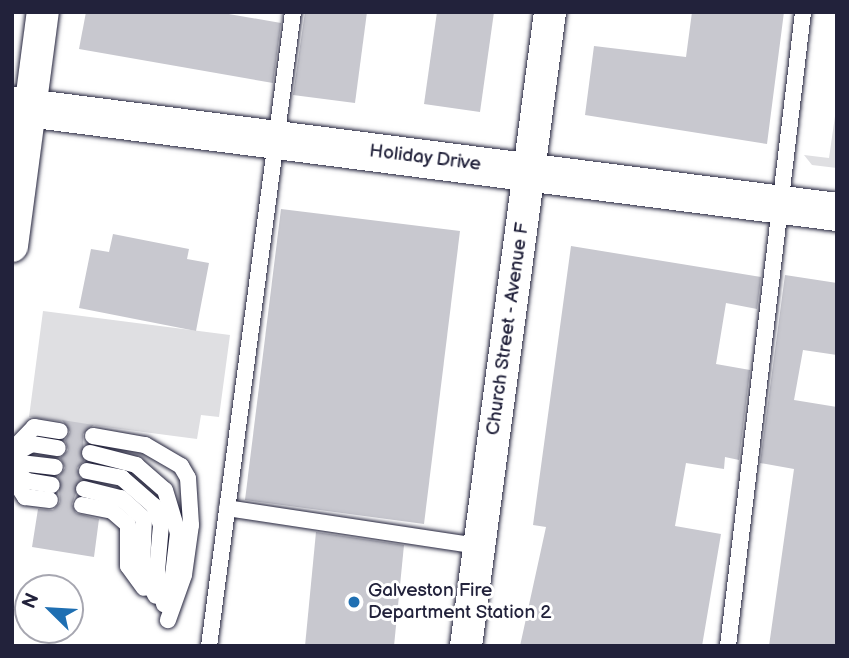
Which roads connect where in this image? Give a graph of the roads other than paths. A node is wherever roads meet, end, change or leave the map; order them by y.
1 (43, 12) edge
2 (293, 12) edge
3 (550, 12) edge
4 (803, 12) edge
5 (22, 108) edge
6 (274, 139) junction
7 (529, 171) junction
8 (780, 203) junction
9 (837, 212) edge
10 (12, 246) edge
11 (60, 431) dead end
12 (93, 436) dead end
13 (58, 448) dead end
14 (12, 452) edge
15 (90, 453) dead end
16 (12, 462) edge
17 (55, 467) dead end
18 (12, 469) edge
19 (87, 471) dead end
20 (12, 477) edge
21 (83, 497) dead end
22 (227, 508) junction
23 (479, 546) junction
24 (168, 620) junction
25 (209, 646) edge
26 (466, 646) edge
27 (728, 646) edge

1 - 5 street
2 - 6 lane
3 - 7 street, Church Street - Avenue F
4 - 8 lane
5 - 6 street, Holiday Drive
5 - 10 street
6 - 7 street, Holiday Drive
6 - 22 lane
7 - 8 street, Holiday Drive
7 - 23 street, Church Street - Avenue F
8 - 9 street, Holiday Drive
8 - 27 lane
11 - 14 lane
12 - 24 lane
13 - 14 lane
15 - 24 lane
16 - 17 lane
18 - 20 lane
19 - 24 lane
21 - 24 lane
22 - 23 lane
22 - 25 lane
23 - 26 street, Church Street - Avenue F

